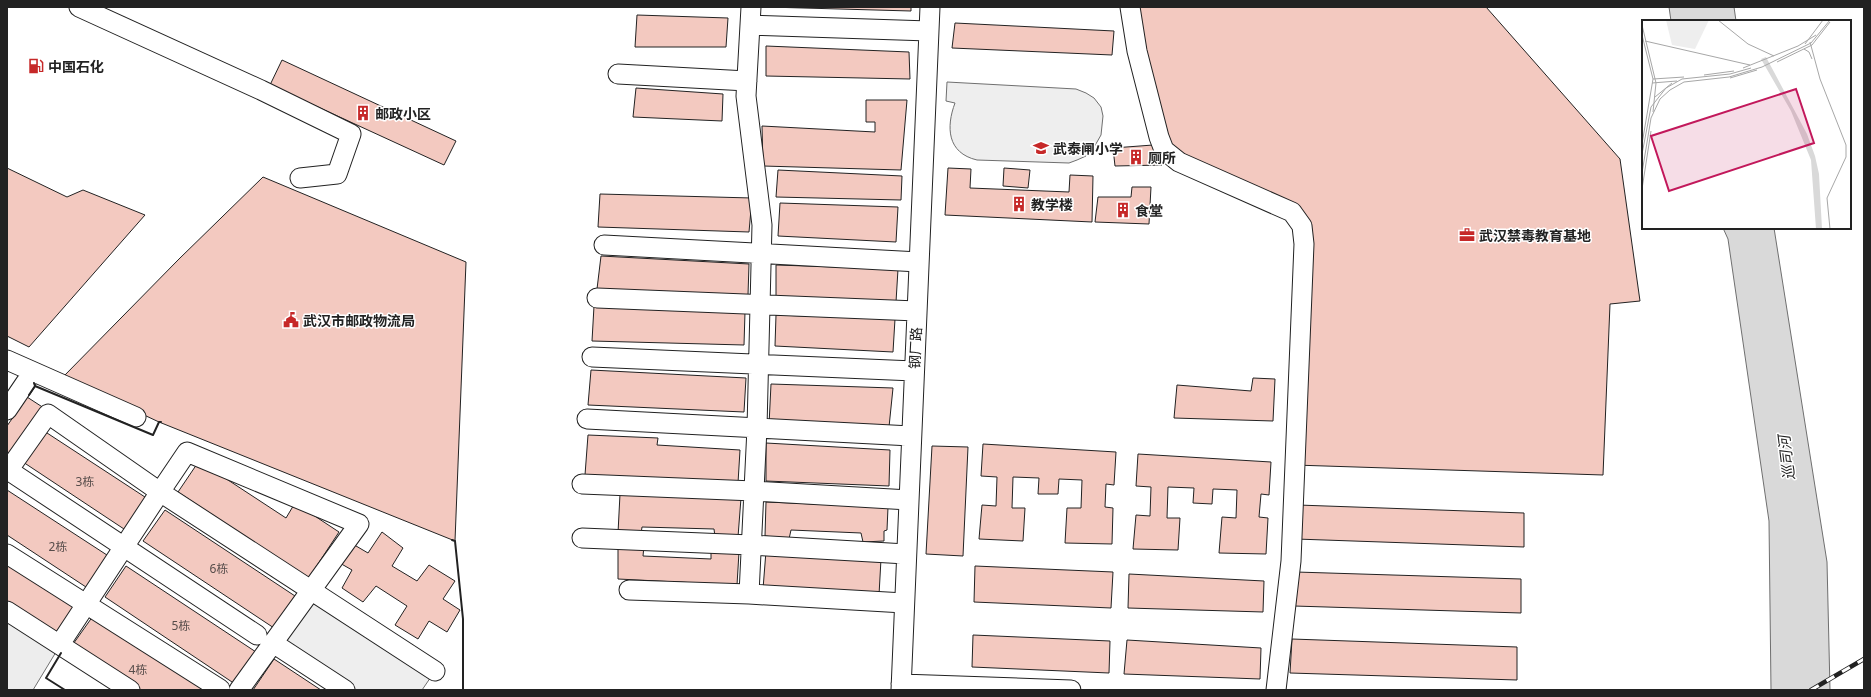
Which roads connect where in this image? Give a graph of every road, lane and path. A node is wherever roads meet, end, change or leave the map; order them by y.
1 (79, 7) edge
2 (930, 7) edge
3 (1130, 7) edge
4 (750, 16) edge
5 (928, 31) junction
6 (618, 74) dead end
7 (747, 81) junction
8 (300, 178) dead end
9 (604, 245) dead end
10 (762, 254) junction
11 (919, 262) junction
12 (597, 298) dead end
13 (760, 304) junction
14 (917, 311) junction
15 (592, 357) dead end
16 (7, 360) edge
17 (759, 365) junction
18 (914, 371) junction
19 (26, 382) dead end
20 (7, 410) edge
21 (136, 417) dead end
22 (587, 419) dead end
23 (757, 428) junction
24 (911, 436) junction
25 (8, 471) edge
26 (582, 484) dead end
27 (754, 491) junction
28 (160, 492) junction
29 (909, 500) junction
30 (582, 538) dead end
31 (751, 545) junction
32 (123, 547) junction
33 (7, 554) edge
34 (906, 554) junction
35 (312, 590) junction
36 (629, 590) dead end
37 (749, 594) junction
38 (904, 603) junction
39 (86, 605) junction
40 (7, 611) edge
41 (265, 639) junction
42 (60, 644) junction
43 (435, 671) dead end
44 (901, 687) edge
45 (220, 689) dead end
46 (130, 690) edge
47 (239, 690) edge
48 (345, 690) edge
49 (1071, 690) edge
50 (1276, 690) edge

1 - 8 street
2 - 5 street, 钢厂路
3 - 50 street
4 - 5 street
4 - 7 street
5 - 11 street, 钢厂路
6 - 7 street
7 - 10 street
9 - 10 street
10 - 11 street
10 - 13 street
11 - 14 street, 钢厂路
12 - 13 street
13 - 14 street
13 - 17 street
14 - 18 street, 钢厂路
15 - 17 street
16 - 21 street
17 - 18 street
17 - 23 street
18 - 24 street, 钢厂路
19 - 20 street
22 - 23 street
23 - 24 street
23 - 27 street
24 - 29 street, 钢厂路
25 - 28 street
25 - 32 street
26 - 27 street
27 - 29 street
27 - 31 street
28 - 32 street
28 - 35 street
28 - 35 street
29 - 34 street, 钢厂路
30 - 31 street
31 - 34 street
31 - 37 street
32 - 39 street
32 - 41 street
33 - 39 street
34 - 38 street, 钢厂路
35 - 41 street
35 - 43 street
36 - 37 street
37 - 38 street
38 - 44 street, 钢厂路
39 - 42 street
39 - 45 street
40 - 42 street
41 - 47 street
41 - 48 street
42 - 46 street
44 - 49 street

